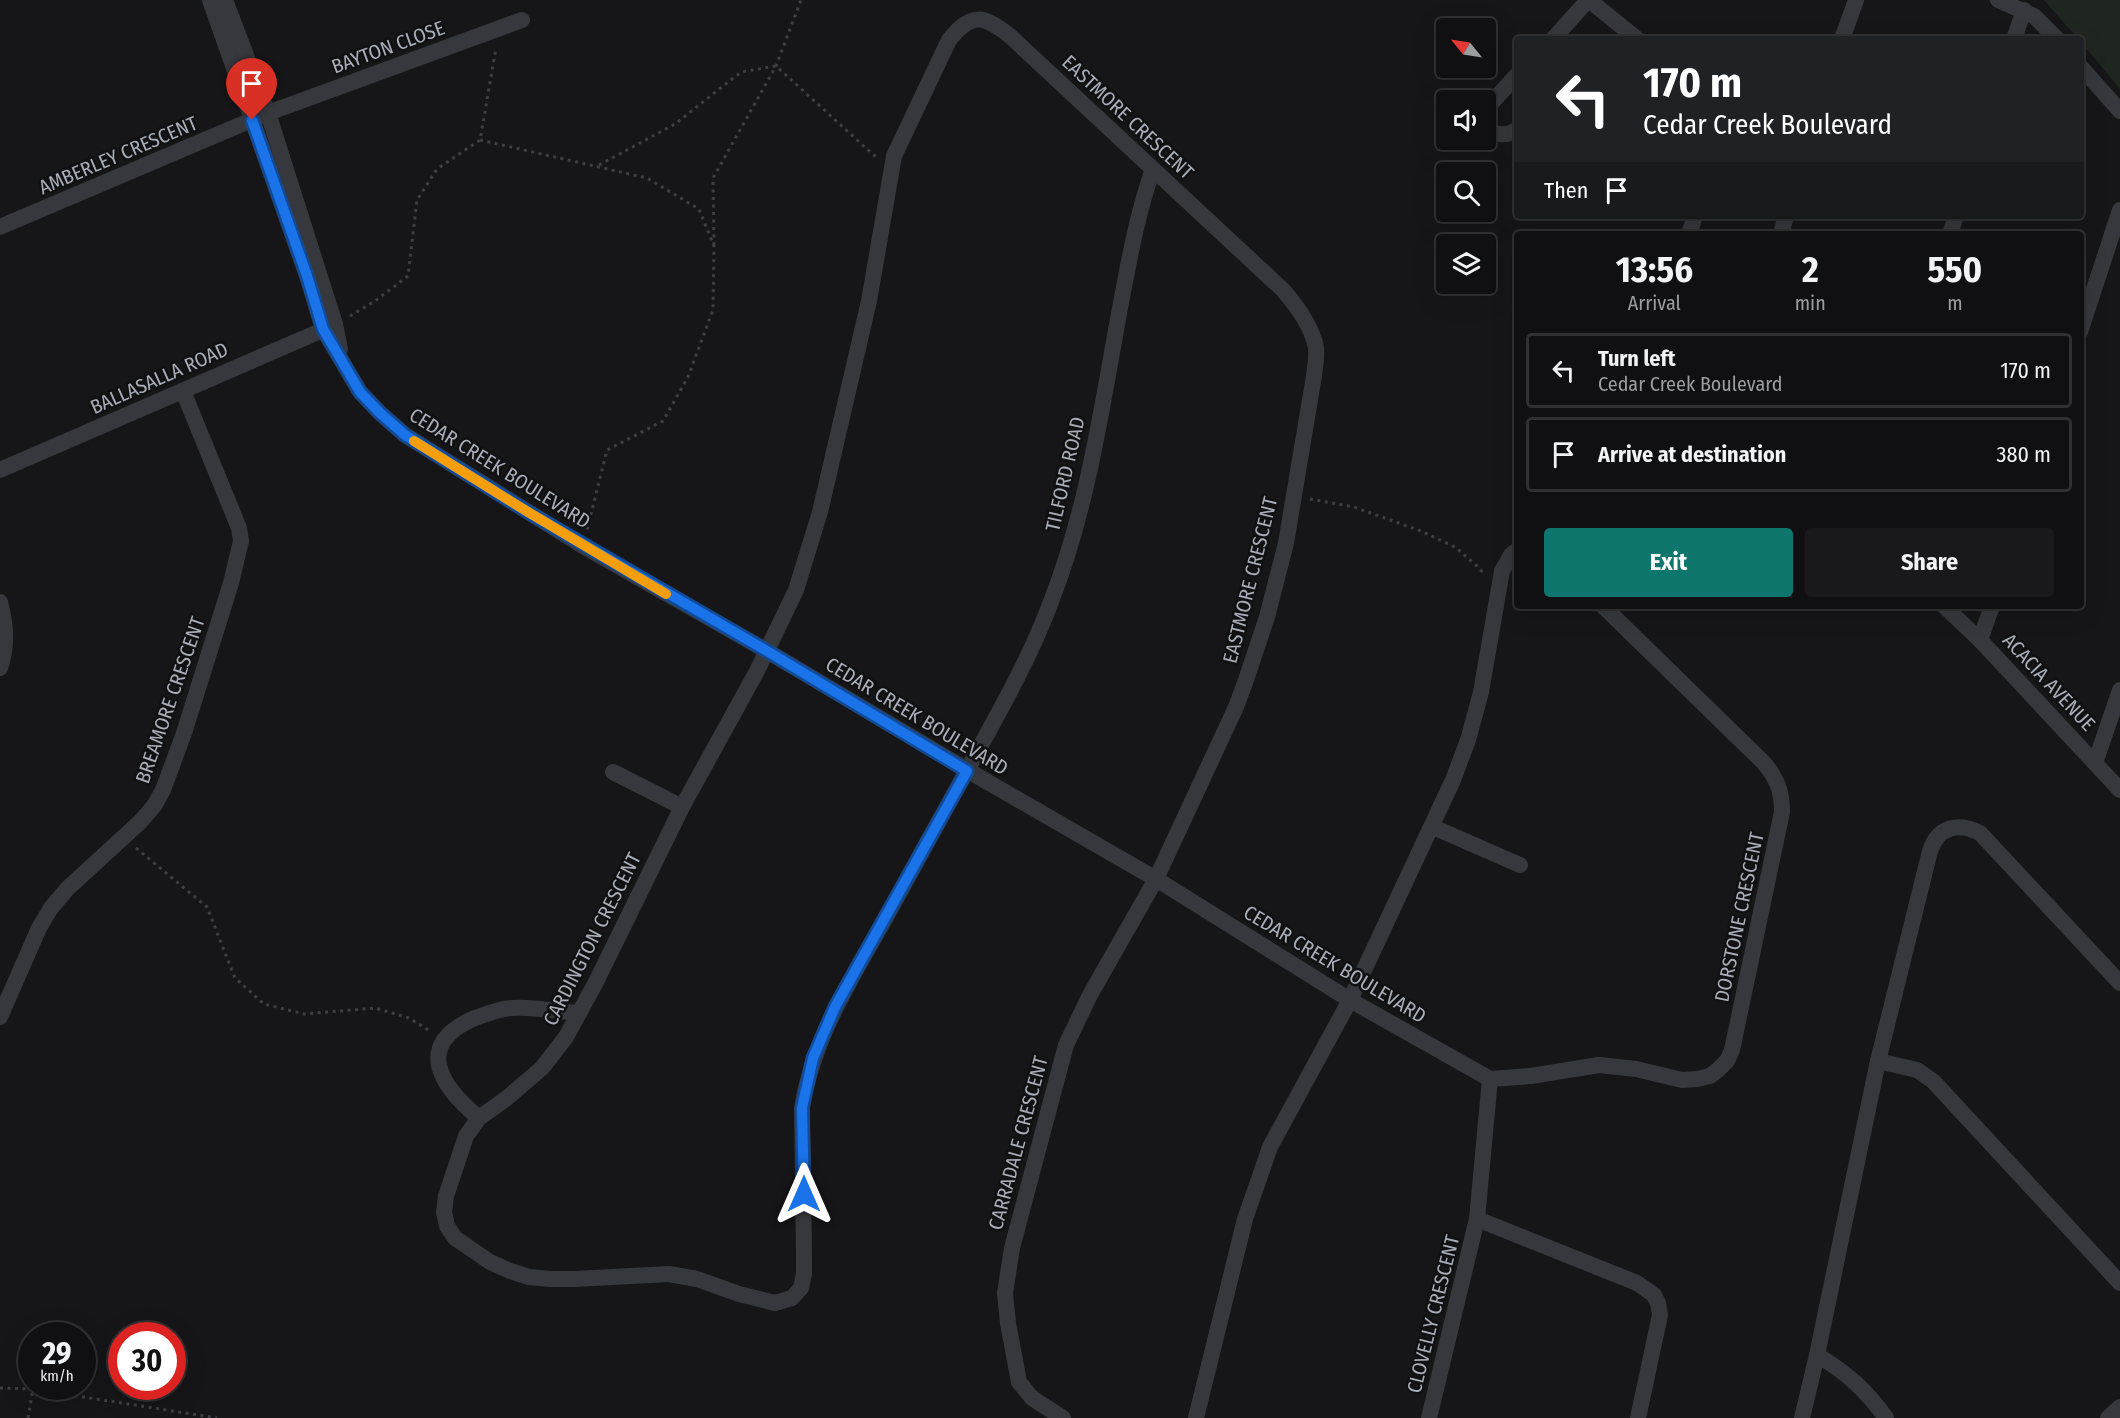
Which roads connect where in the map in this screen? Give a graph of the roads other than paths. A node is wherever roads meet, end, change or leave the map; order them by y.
1 (210, 0) edge
2 (225, 0) edge
3 (1588, 0) edge
4 (1856, 0) edge
5 (1998, 0) edge
6 (2024, 10) junction
7 (522, 20) dead end
8 (1556, 36) edge
9 (1633, 36) edge
10 (1843, 36) edge
11 (2015, 36) edge
12 (2054, 36) edge
13 (2084, 70) edge
14 (1514, 78) edge
15 (1496, 98) edge
16 (2120, 111) edge
17 (268, 113) junction
18 (252, 120) junction
19 (1514, 131) edge
20 (1496, 133) edge
21 (1153, 169) junction
22 (2120, 210) edge
23 (0, 227) edge
24 (2084, 320) edge
25 (329, 327) junction
26 (183, 391) junction
27 (0, 470) edge
28 (1514, 553) edge
29 (0, 602) edge
30 (1606, 609) edge
31 (1947, 609) edge
32 (1991, 609) edge
33 (1980, 640) junction
34 (767, 651) junction
35 (0, 668) edge
36 (2120, 690) edge
37 (2095, 763) junction
38 (967, 771) junction
39 (613, 772) dead end
40 (2120, 790) edge
41 (682, 807) junction
42 (1432, 827) junction
43 (1520, 866) dead end
44 (1156, 879) junction
45 (2120, 983) edge
46 (1350, 1000) junction
47 (579, 1013) junction
48 (0, 1017) edge
49 (1878, 1061) junction
50 (1490, 1079) junction
51 (478, 1118) junction
52 (1477, 1220) junction
53 (2120, 1283) edge
54 (1817, 1355) junction
55 (2120, 1407) edge
56 (1063, 1418) edge
57 (1196, 1418) edge
58 (1429, 1418) edge
59 (1638, 1418) edge
60 (1802, 1418) edge
61 (1886, 1418) edge
62 (2108, 1418) edge

1 - 18 street, CEDAR CREEK BOULEVARD
2 - 17 street, CEDAR CREEK BOULEVARD
3 - 8 street
3 - 9 street
4 - 10 street
5 - 6 street
6 - 11 street
6 - 12 street
7 - 17 street, BAYTON CLOSE
13 - 16 street
14 - 15 street
17 - 18 street, BAYTON CLOSE
17 - 25 street, CEDAR CREEK BOULEVARD
18 - 23 street, AMBERLEY CRESCENT
18 - 25 street, CEDAR CREEK BOULEVARD
19 - 20 street
21 - 34 street, EASTMORE CRESCENT
21 - 38 street, TILFORD ROAD
21 - 44 street, EASTMORE CRESCENT
22 - 24 street
25 - 26 street, BALLASALLA ROAD
25 - 34 street, CEDAR CREEK BOULEVARD
26 - 27 street, BALLASALLA ROAD
26 - 48 street, BREAMORE CRESCENT
28 - 42 street
29 - 35 street
30 - 50 street, DORSTONE CRESCENT
31 - 33 street, ACACIA AVENUE
32 - 33 street
33 - 37 street, ACACIA AVENUE
34 - 38 street, CEDAR CREEK BOULEVARD
34 - 41 street, CARDINGTON CRESCENT
36 - 37 street
37 - 40 street, ACACIA AVENUE
38 - 44 street, CEDAR CREEK BOULEVARD
38 - 51 street, CARDINGTON CRESCENT
39 - 41 street
41 - 47 street, CARDINGTON CRESCENT
42 - 43 street
42 - 46 street
44 - 46 street, CEDAR CREEK BOULEVARD
44 - 56 street, CARRADALE CRESCENT
45 - 49 street
46 - 50 street, CEDAR CREEK BOULEVARD
46 - 57 street
47 - 51 street, CARDINGTON CRESCENT
47 - 51 street
49 - 53 street
49 - 54 street
50 - 52 street, CLOVELLY CRESCENT
52 - 58 street, CLOVELLY CRESCENT
52 - 59 street, CLOVELLY CRESCENT
54 - 60 street
54 - 61 street
55 - 62 street

